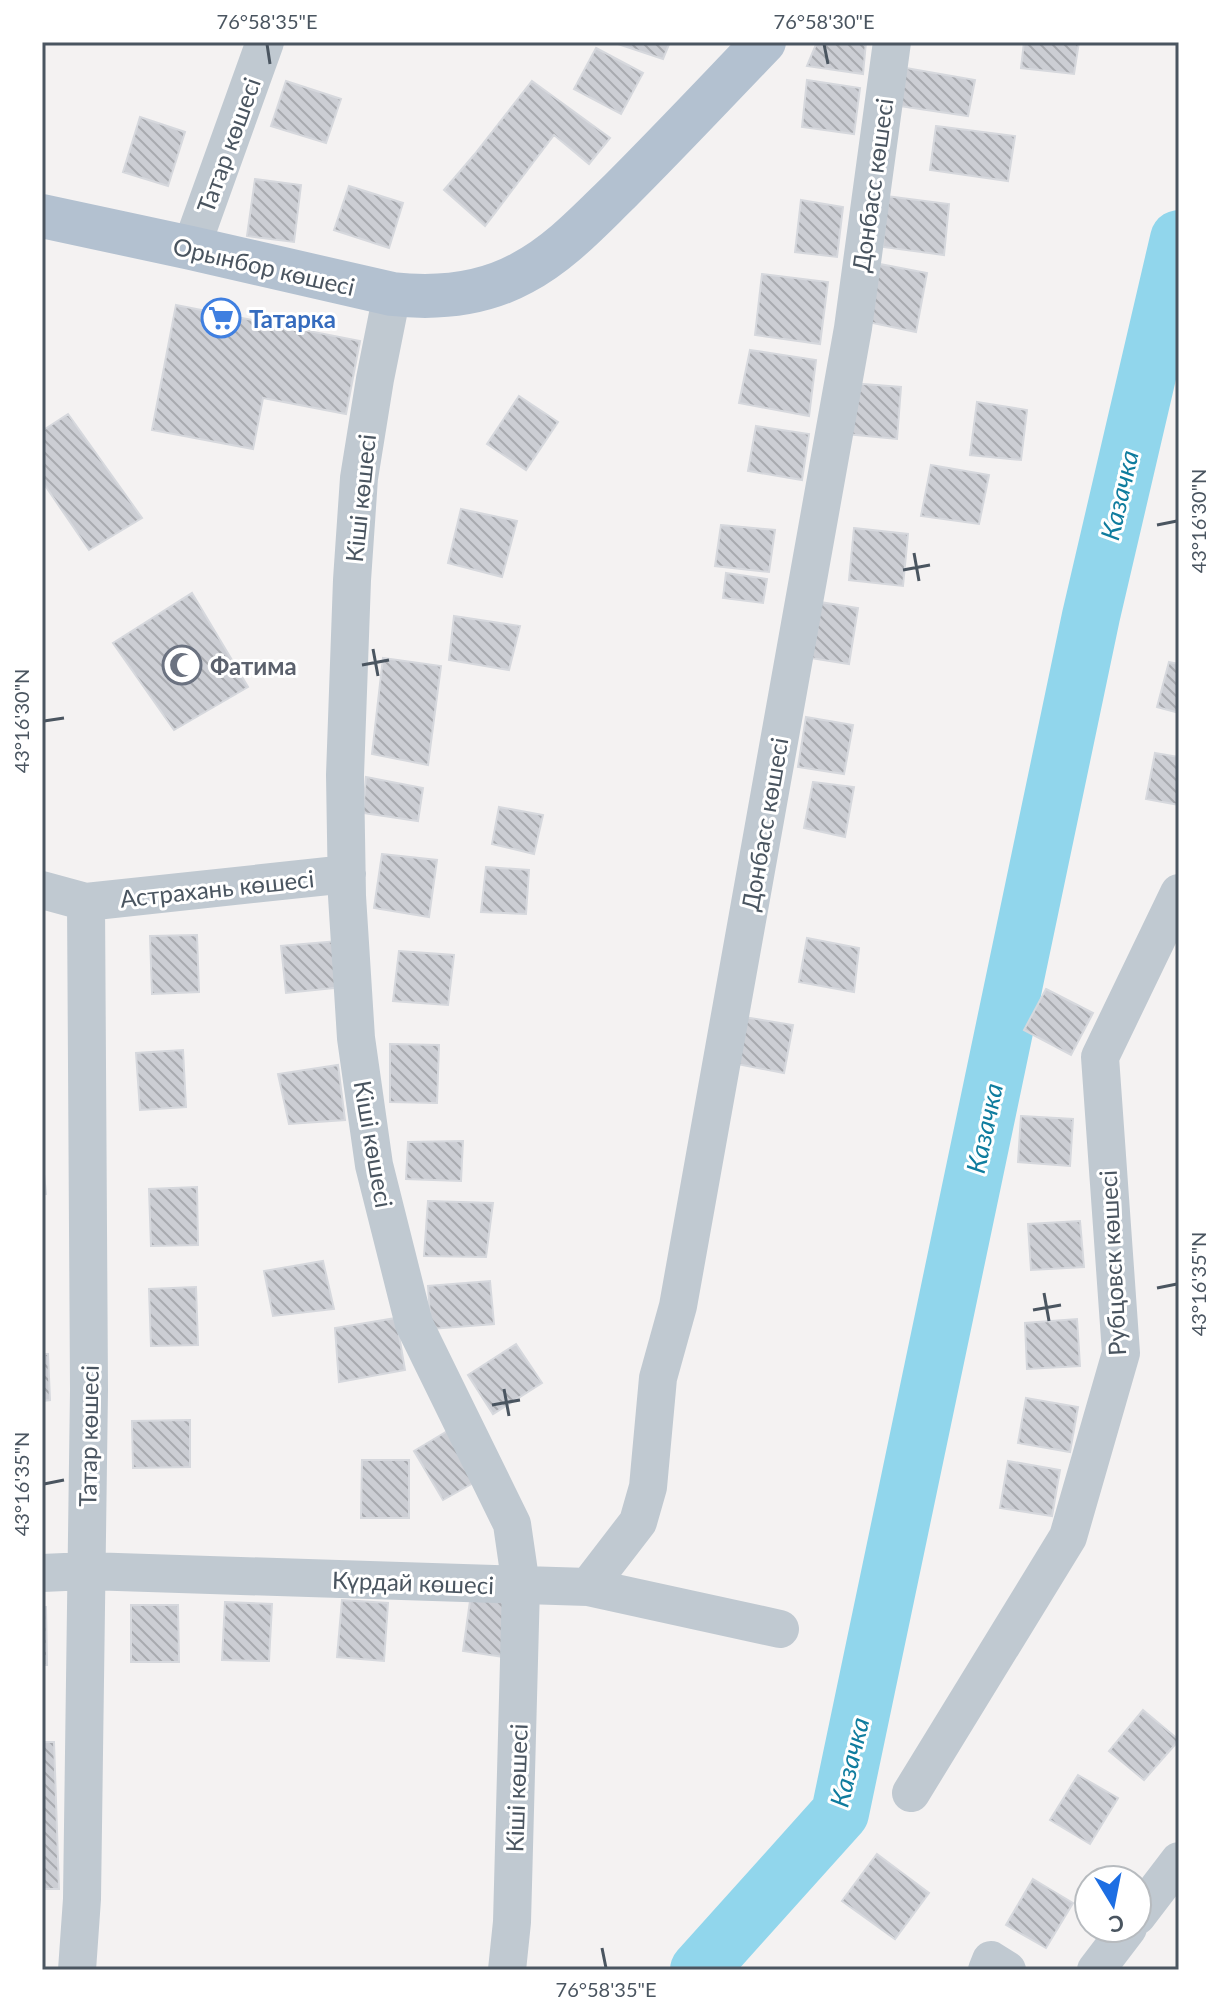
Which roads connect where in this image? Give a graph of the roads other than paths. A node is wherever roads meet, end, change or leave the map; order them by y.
1 (265, 42) edge
2 (764, 42) edge
3 (892, 42) edge
4 (42, 216) edge
5 (191, 248) junction
6 (392, 294) junction
7 (347, 874) junction
8 (42, 890) edge
9 (1179, 893) edge
10 (86, 902) junction
11 (87, 1571) junction
12 (42, 1573) edge
13 (521, 1586) junction
14 (588, 1587) junction
15 (780, 1629) dead end
16 (911, 1793) dead end
17 (1179, 1861) edge
18 (1153, 1895) edge
19 (1116, 1944) edge
20 (77, 1970) edge
21 (507, 1970) edge
22 (1096, 1970) edge

1 - 5 street, Татар көшесі
2 - 6 main road, Орынбор көшесі
3 - 14 street, Донбасс көшесі
4 - 5 main road, Орынбор көшесі
5 - 6 main road, Орынбор көшесі
6 - 7 street, Кіші көшесі
7 - 10 street, Астрахань көшесі
7 - 13 street, Кіші көшесі
8 - 10 street
9 - 16 street, Рубцовск көшесі
10 - 11 street, Татар көшесі
11 - 12 street, Күрдай көшесі
11 - 13 street, Күрдай көшесі
11 - 20 street, Татар көшесі
13 - 14 street, Күрдай көшесі
13 - 21 street, Кіші көшесі
14 - 15 street, Күрдай көшесі
17 - 18 street
19 - 22 street

